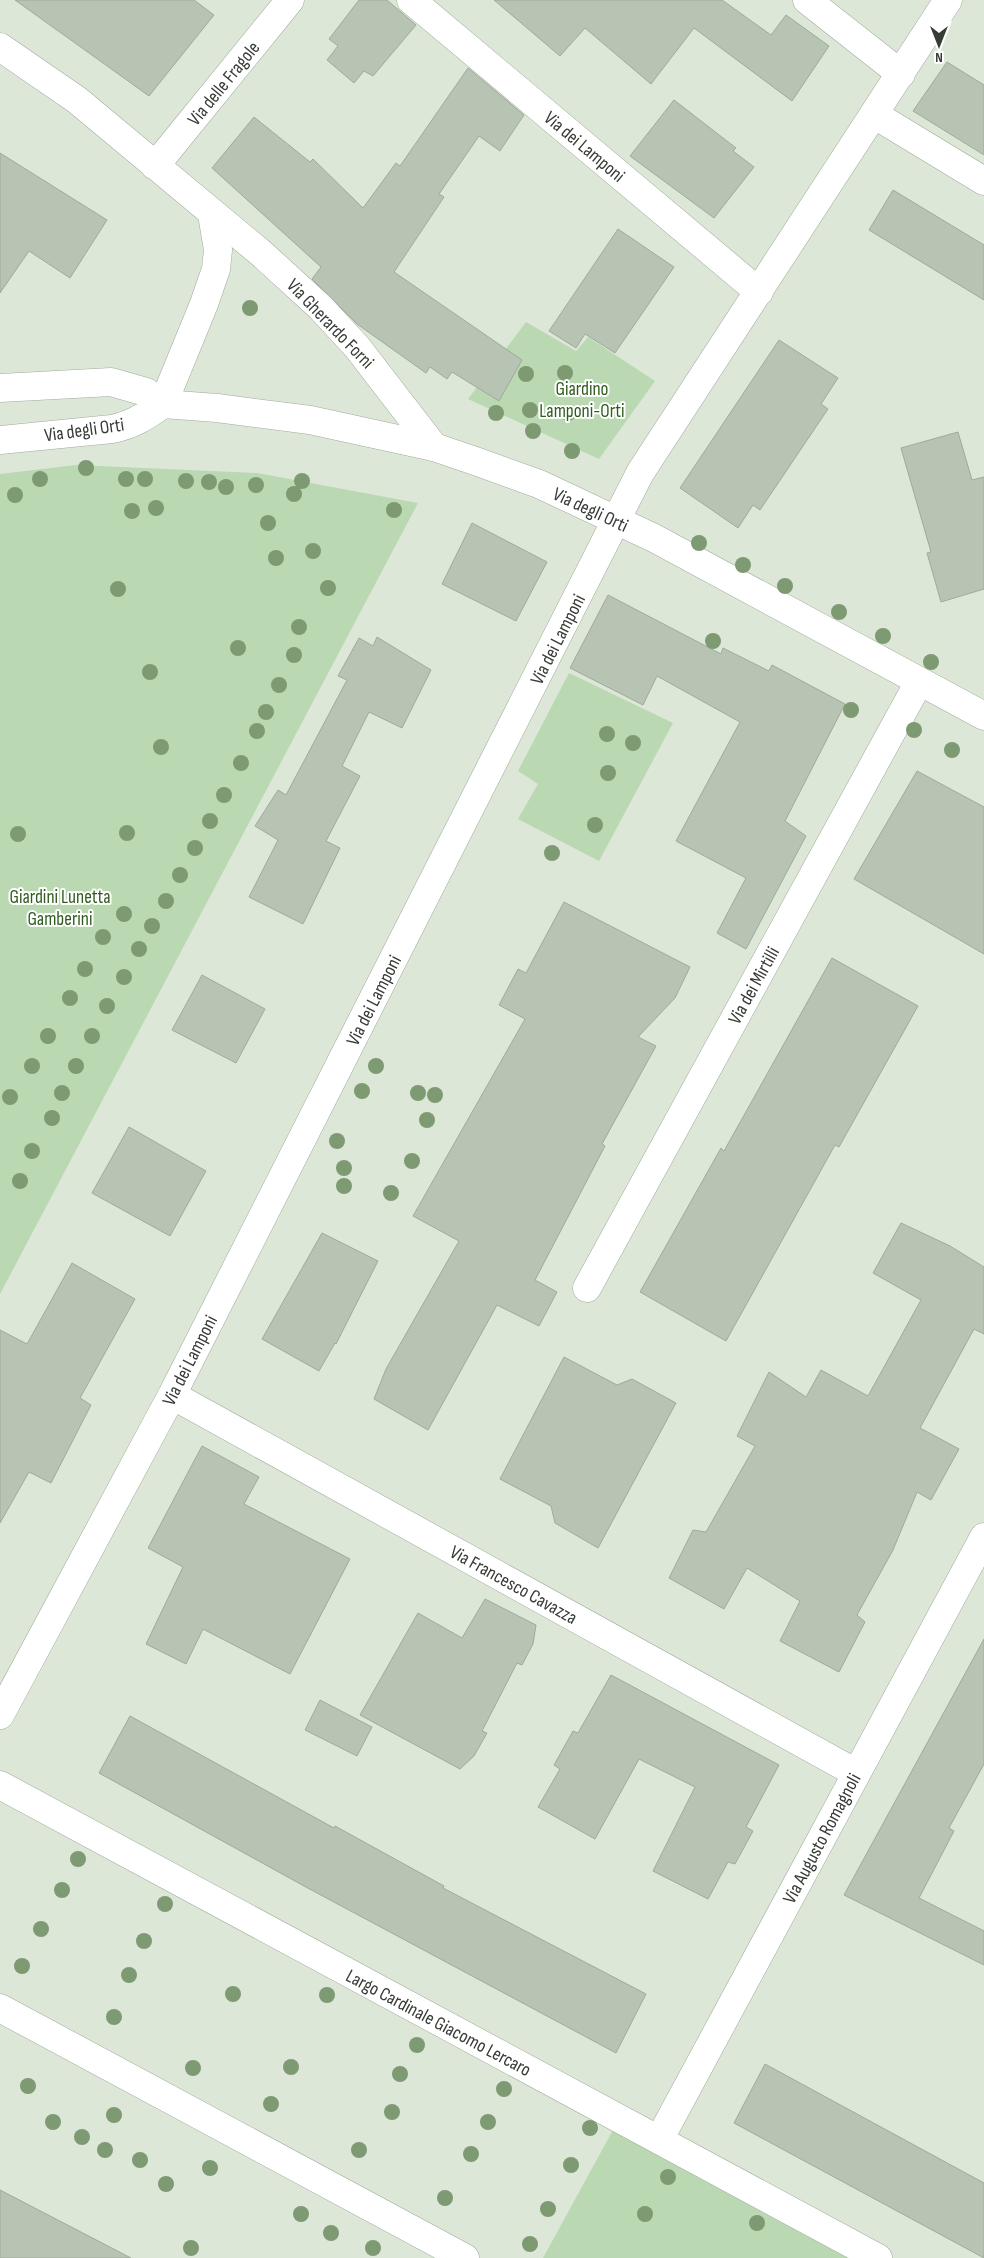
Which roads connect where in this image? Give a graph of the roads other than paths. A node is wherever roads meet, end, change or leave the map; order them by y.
1 (290, 0) edge
2 (411, 0) edge
3 (807, 0) edge
4 (948, 0) edge
5 (0, 47) edge
6 (901, 74) junction
7 (875, 115) junction
8 (155, 166) junction
9 (984, 182) edge
10 (212, 214) junction
11 (759, 292) junction
12 (0, 388) edge
13 (163, 404) junction
14 (0, 440) edge
15 (434, 447) junction
16 (617, 521) junction
17 (920, 682) junction
18 (984, 716) edge
19 (587, 1288) dead end
20 (172, 1395) junction
21 (984, 1537) edge
22 (0, 1715) edge
23 (856, 1774) junction
24 (0, 1785) edge
25 (0, 2008) edge
26 (659, 2140) junction
27 (465, 2258) edge
28 (878, 2258) edge

1 - 8 street, Via delle Fragole
2 - 11 street, Via dei Lamponi
3 - 6 street
4 - 6 street, Via dei Lamponi
5 - 8 street, Via Gherardo Forni
6 - 7 street, Via dei Lamponi
7 - 9 street
7 - 11 street, Via dei Lamponi
8 - 10 street, Via Gherardo Forni
10 - 13 street
10 - 15 street, Via Gherardo Forni
11 - 16 street, Via dei Lamponi
12 - 13 street, Via degli Orti
13 - 14 street, Via degli Orti
13 - 15 street, Via degli Orti
15 - 16 street, Via degli Orti
16 - 17 street, Via degli Orti
16 - 20 street, Via dei Lamponi
17 - 18 street, Via degli Orti
17 - 19 street, Via dei Mirtilli
20 - 22 street, Via dei Lamponi
20 - 23 street, Via Francesco Cavazza
21 - 23 street, Via Augusto Romagnoli
23 - 26 street, Via Augusto Romagnoli
24 - 26 street, Largo Cardinale Giacomo Lercaro
25 - 27 street
26 - 28 street, Largo Cardinale Giacomo Lercaro

